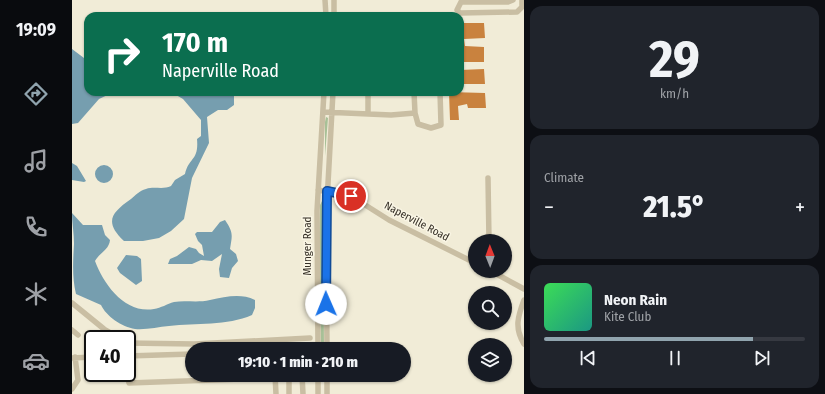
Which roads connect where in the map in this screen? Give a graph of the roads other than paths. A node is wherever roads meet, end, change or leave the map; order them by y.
1 (325, 0) edge
2 (334, 0) edge
3 (513, 0) edge
4 (522, 0) edge
5 (326, 12) edge
6 (334, 12) edge
7 (459, 12) edge
8 (464, 13) edge
9 (324, 96) edge
10 (333, 96) edge
11 (368, 96) edge
12 (414, 96) edge
13 (440, 96) edge
14 (322, 112) junction
15 (332, 112) junction
16 (368, 113) junction
17 (414, 113) junction
18 (488, 178) dead end
19 (318, 190) junction
20 (327, 191) junction
21 (489, 234) edge
22 (468, 260) edge
23 (504, 278) edge
24 (524, 289) edge
25 (524, 300) edge
26 (72, 303) edge
27 (72, 330) edge
28 (106, 330) edge
29 (78, 335) dead end
30 (310, 338) dead end
31 (136, 342) edge
32 (318, 342) edge
33 (327, 342) edge
34 (524, 344) edge
35 (185, 354) edge
36 (136, 356) edge
37 (84, 357) edge
38 (73, 358) edge
39 (185, 381) edge
40 (129, 382) edge
41 (275, 382) edge
42 (289, 382) edge
43 (302, 382) edge
44 (318, 382) edge
45 (327, 382) edge
46 (72, 389) edge
47 (276, 394) edge
48 (289, 394) edge
49 (303, 394) edge
50 (318, 394) edge
51 (327, 394) edge

1 - 5 street
2 - 6 street
3 - 7 street
4 - 8 street
9 - 14 street
10 - 15 street
11 - 16 street
12 - 17 street
13 - 17 street
14 - 15 street
14 - 19 street
15 - 16 street
15 - 20 street
16 - 17 street
18 - 21 street
19 - 20 street, Naperville Road
19 - 32 street, Munger Road
20 - 22 street, Naperville Road
20 - 33 street, Munger Road
23 - 24 street
25 - 34 street
26 - 28 street
27 - 29 street
30 - 31 street
35 - 36 street
37 - 38 street
38 - 46 street
39 - 40 street
41 - 47 street
42 - 48 street
43 - 49 street
44 - 50 street
45 - 51 street

